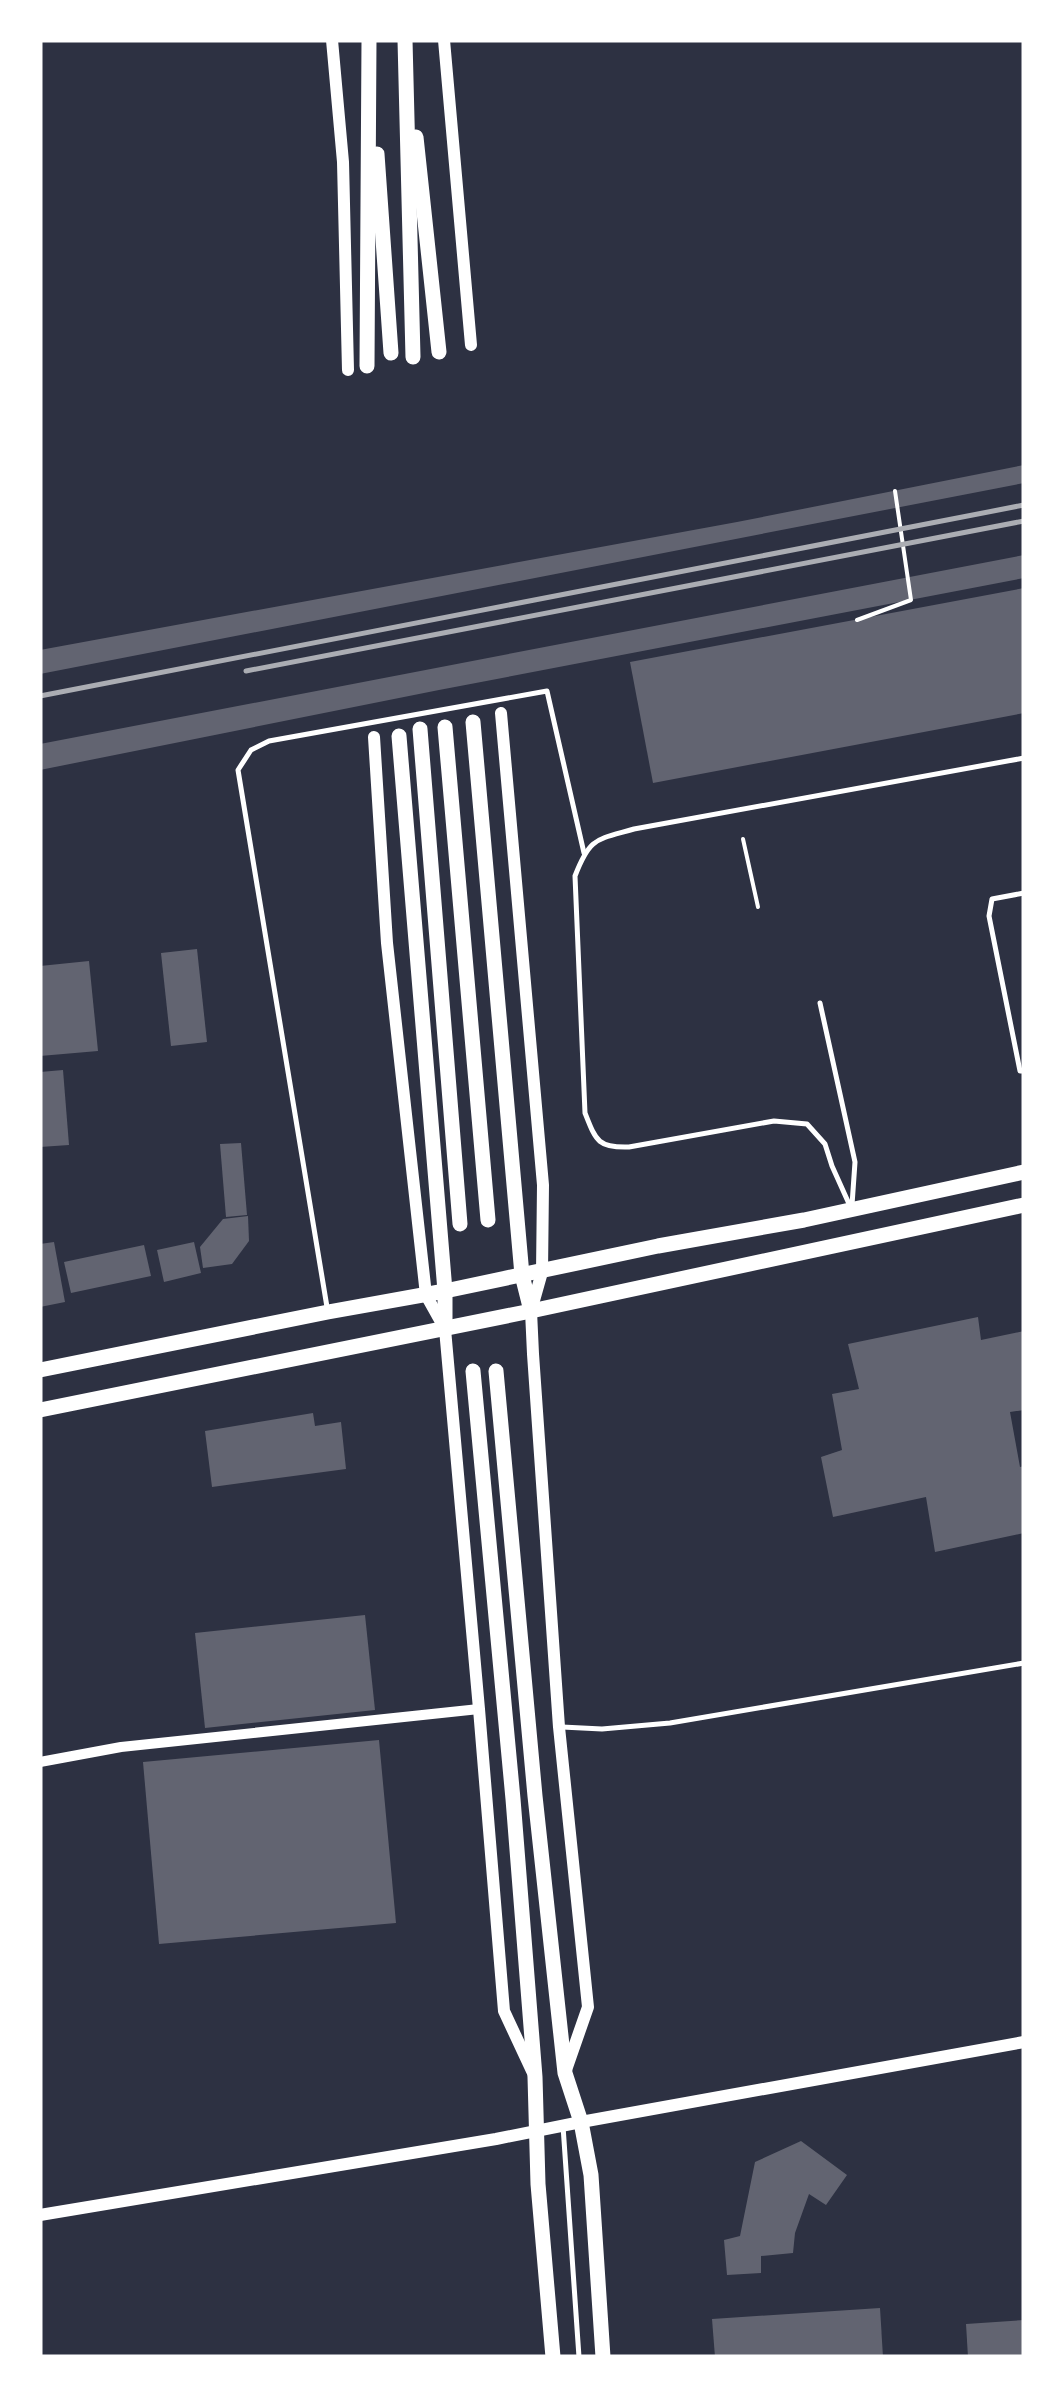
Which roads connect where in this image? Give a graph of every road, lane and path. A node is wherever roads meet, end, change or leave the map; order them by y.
1 (332, 40) edge
2 (370, 40) edge
3 (405, 40) edge
4 (444, 40) edge
5 (470, 344) dead end
6 (439, 352) dead end
7 (391, 353) dead end
8 (413, 357) dead end
9 (367, 366) dead end
10 (348, 370) dead end
11 (895, 492) dead end
12 (857, 620) dead end
13 (501, 713) dead end
14 (473, 722) dead end
15 (445, 727) dead end
16 (420, 729) dead end
17 (374, 736) dead end
18 (399, 736) dead end
19 (1024, 758) edge
20 (743, 840) dead end
21 (584, 853) junction
22 (1024, 893) edge
23 (758, 907) dead end
24 (820, 1003) dead end
25 (1024, 1071) edge
26 (1024, 1172) edge
27 (1024, 1205) edge
28 (852, 1208) junction
29 (488, 1220) dead end
30 (460, 1224) dead end
31 (542, 1272) junction
32 (522, 1276) junction
33 (446, 1291) junction
34 (426, 1295) junction
35 (530, 1311) junction
36 (328, 1312) junction
37 (445, 1329) junction
38 (40, 1370) edge
39 (473, 1371) dead end
40 (496, 1372) dead end
41 (40, 1410) edge
42 (1024, 1662) edge
43 (480, 1709) junction
44 (558, 1727) junction
45 (40, 1762) edge
46 (1024, 2042) edge
47 (565, 2073) junction
48 (535, 2078) junction
49 (581, 2122) junction
50 (563, 2125) junction
51 (538, 2130) junction
52 (40, 2214) edge
53 (554, 2357) edge
54 (579, 2357) edge
55 (602, 2357) edge

1 - 10 street
2 - 7 main road
2 - 9 main road
3 - 6 main road
3 - 8 main road
4 - 5 street
11 - 12 path
13 - 31 street
14 - 32 main road
15 - 29 main road
16 - 30 main road
17 - 34 street
18 - 33 main road
19 - 21 lane
20 - 23 path
21 - 28 lane
21 - 36 lane
22 - 25 lane
24 - 28 lane
26 - 28 main road
27 - 35 main road
28 - 31 main road
31 - 32 main road
31 - 35 street
32 - 33 main road
32 - 35 main road
33 - 34 main road
33 - 37 main road
34 - 36 main road
34 - 37 street
35 - 37 main road
35 - 44 street
36 - 38 main road
37 - 41 main road
37 - 43 street
39 - 48 main road
40 - 47 main road
42 - 44 lane
43 - 45 street
43 - 48 street
44 - 47 street
46 - 49 street
47 - 49 main road
48 - 51 main road
49 - 50 street
49 - 55 main road
50 - 51 street
50 - 54 lane
51 - 52 street
51 - 53 main road

